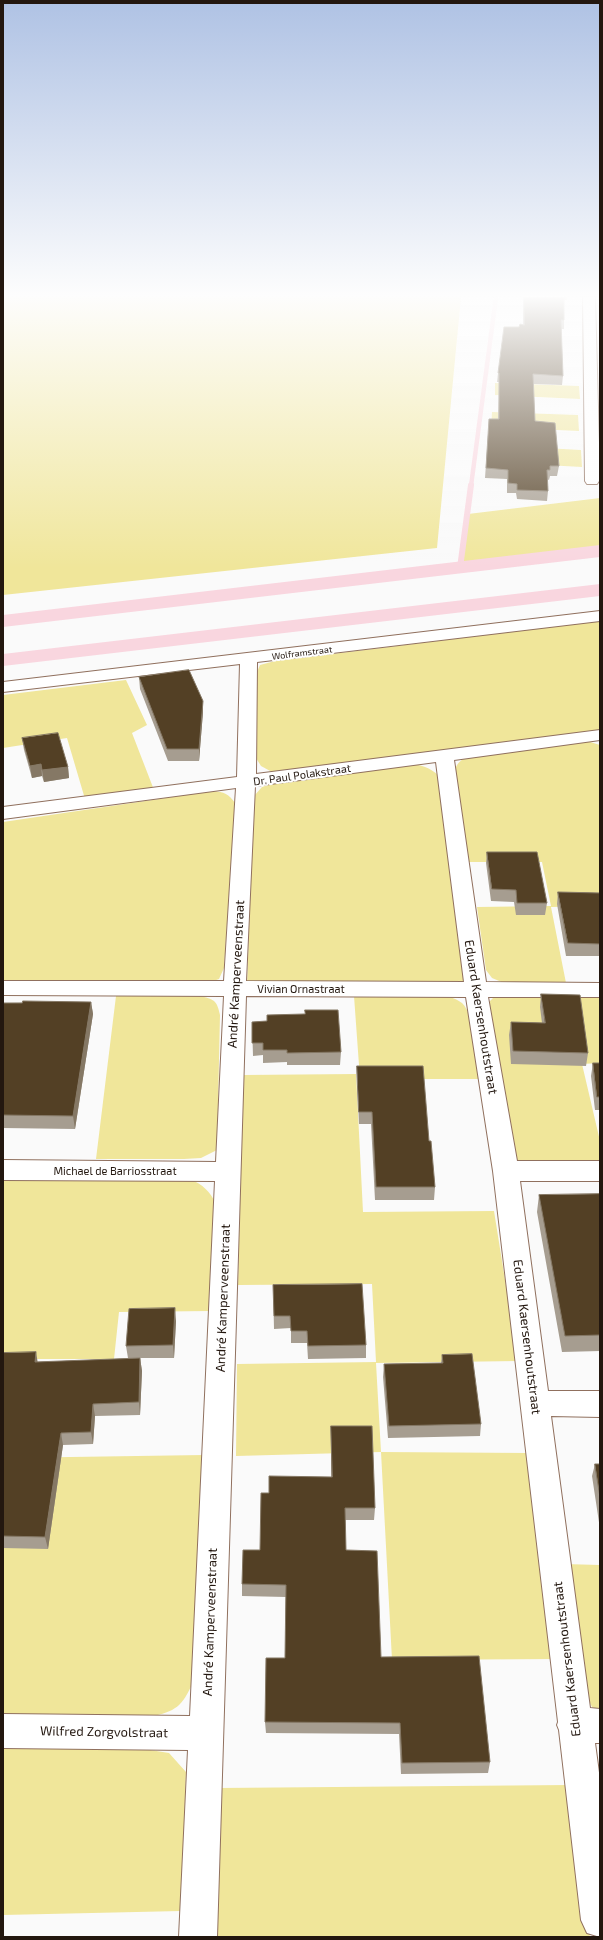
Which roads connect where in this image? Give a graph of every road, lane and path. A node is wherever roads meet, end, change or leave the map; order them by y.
1 (594, 388) edge
2 (596, 447) edge
3 (592, 481) dead end
4 (600, 616) edge
5 (249, 659) junction
6 (3, 687) edge
7 (600, 735) edge
8 (444, 756) junction
9 (246, 783) junction
10 (3, 813) edge
11 (3, 988) edge
12 (235, 989) junction
13 (476, 990) junction
14 (600, 990) edge
15 (3, 1170) edge
16 (506, 1171) junction
17 (600, 1171) edge
18 (228, 1172) junction
19 (536, 1403) junction
20 (600, 1404) edge
21 (587, 1726) edge
22 (3, 1731) edge
23 (206, 1733) junction
24 (600, 1920) edge
25 (198, 1937) edge

1 - 2 street
2 - 3 street
4 - 5 street, Wolframstraat
5 - 6 street, Wolframstraat
5 - 9 street, André Kamperveenstraat
7 - 8 street, Dr. Paul Polakstraat
8 - 9 street, Dr. Paul Polakstraat
8 - 13 street, Eduard Kaersenhoutstraat
9 - 10 street, Dr. Paul Polakstraat
9 - 12 street, André Kamperveenstraat
11 - 12 street, Vivian Ornastraat
12 - 13 street, Vivian Ornastraat
12 - 18 street, André Kamperveenstraat
13 - 14 street, Vivian Ornastraat
13 - 16 street, Eduard Kaersenhoutstraat
15 - 18 street, Michael de Barriosstraat
16 - 17 street
16 - 19 street, Eduard Kaersenhoutstraat
18 - 23 street, André Kamperveenstraat
19 - 20 street
19 - 21 street, Eduard Kaersenhoutstraat
21 - 24 street, Eduard Kaersenhoutstraat
22 - 23 street, Wilfred Zorgvolstraat
23 - 25 street, André Kamperveenstraat

